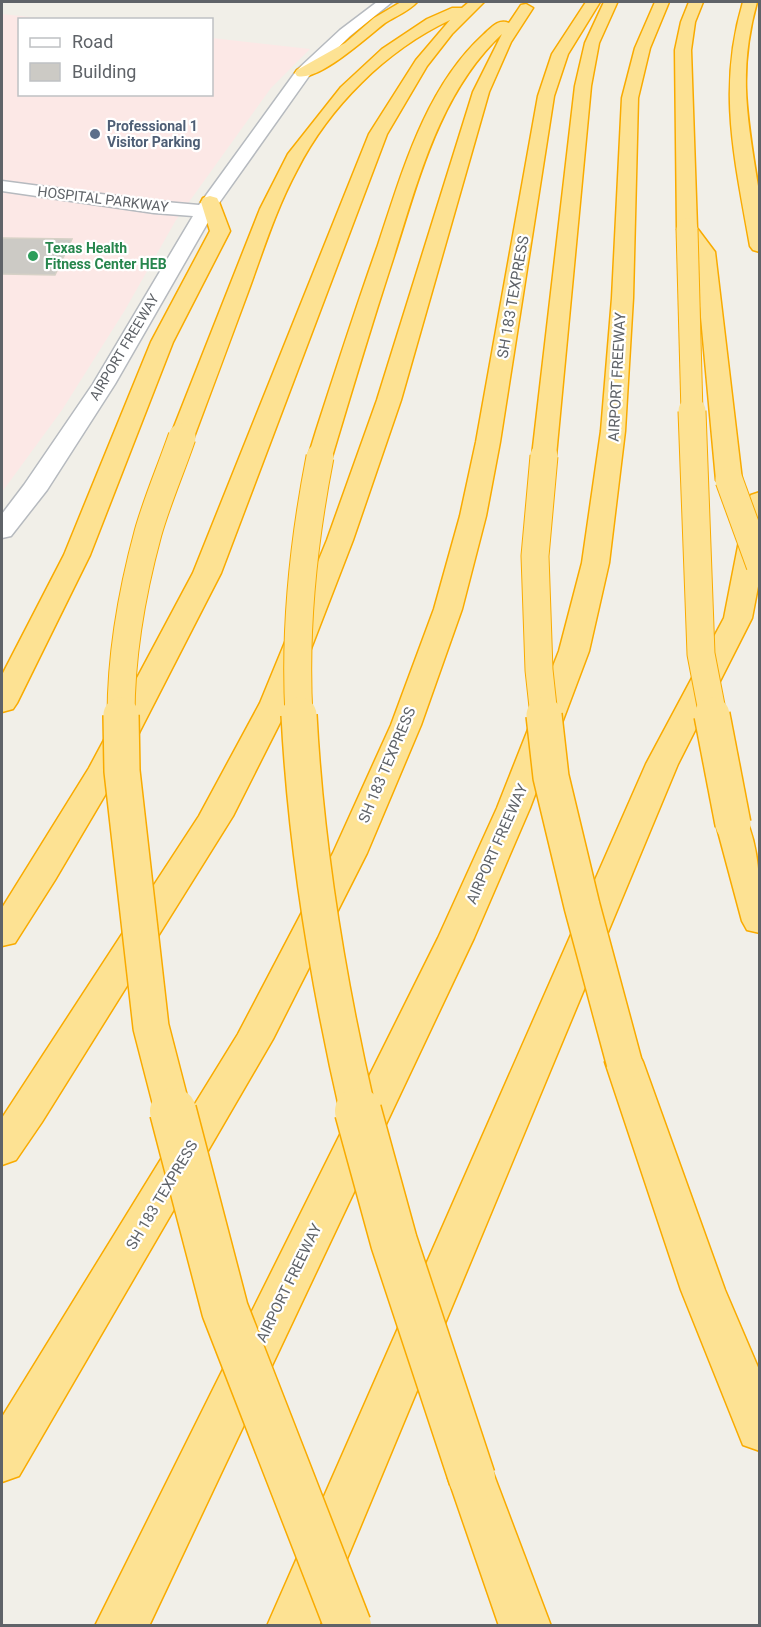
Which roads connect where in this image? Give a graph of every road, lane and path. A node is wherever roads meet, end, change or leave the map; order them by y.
1 (385, 2) edge
2 (411, 2) edge
3 (476, 2) edge
4 (593, 2) edge
5 (611, 2) edge
6 (662, 2) edge
7 (696, 2) edge
8 (750, 2) edge
9 (529, 5) edge
10 (303, 73) junction
11 (2, 186) edge
12 (207, 207) junction
13 (166, 230) dead end
14 (687, 230) junction
15 (190, 234) junction
16 (759, 246) edge
17 (759, 500) edge
18 (2, 530) edge
19 (759, 565) edge
20 (2, 703) edge
21 (759, 921) edge
22 (2, 934) edge
23 (2, 1149) edge
24 (759, 1430) edge
25 (2, 1460) edge
26 (121, 1626) edge
27 (293, 1626) edge
28 (348, 1626) edge
29 (525, 1626) edge

1 - 10 main road, AIRPORT FREEWAY
2 - 10 highway
3 - 22 highway
3 - 28 highway, bridge
4 - 25 highway, SH 183 TEXPRESS
5 - 24 highway, bridge
6 - 26 highway, AIRPORT FREEWAY
7 - 14 highway
8 - 16 highway
9 - 23 highway
9 - 29 highway, bridge
10 - 12 main road, AIRPORT FREEWAY
11 - 12 main road, HOSPITAL PARKWAY
12 - 15 main road, AIRPORT FREEWAY
12 - 20 highway
13 - 15 main road, HOSPITAL PARKWAY
14 - 19 highway, bridge
14 - 21 highway, bridge
15 - 18 main road, AIRPORT FREEWAY
17 - 27 highway

